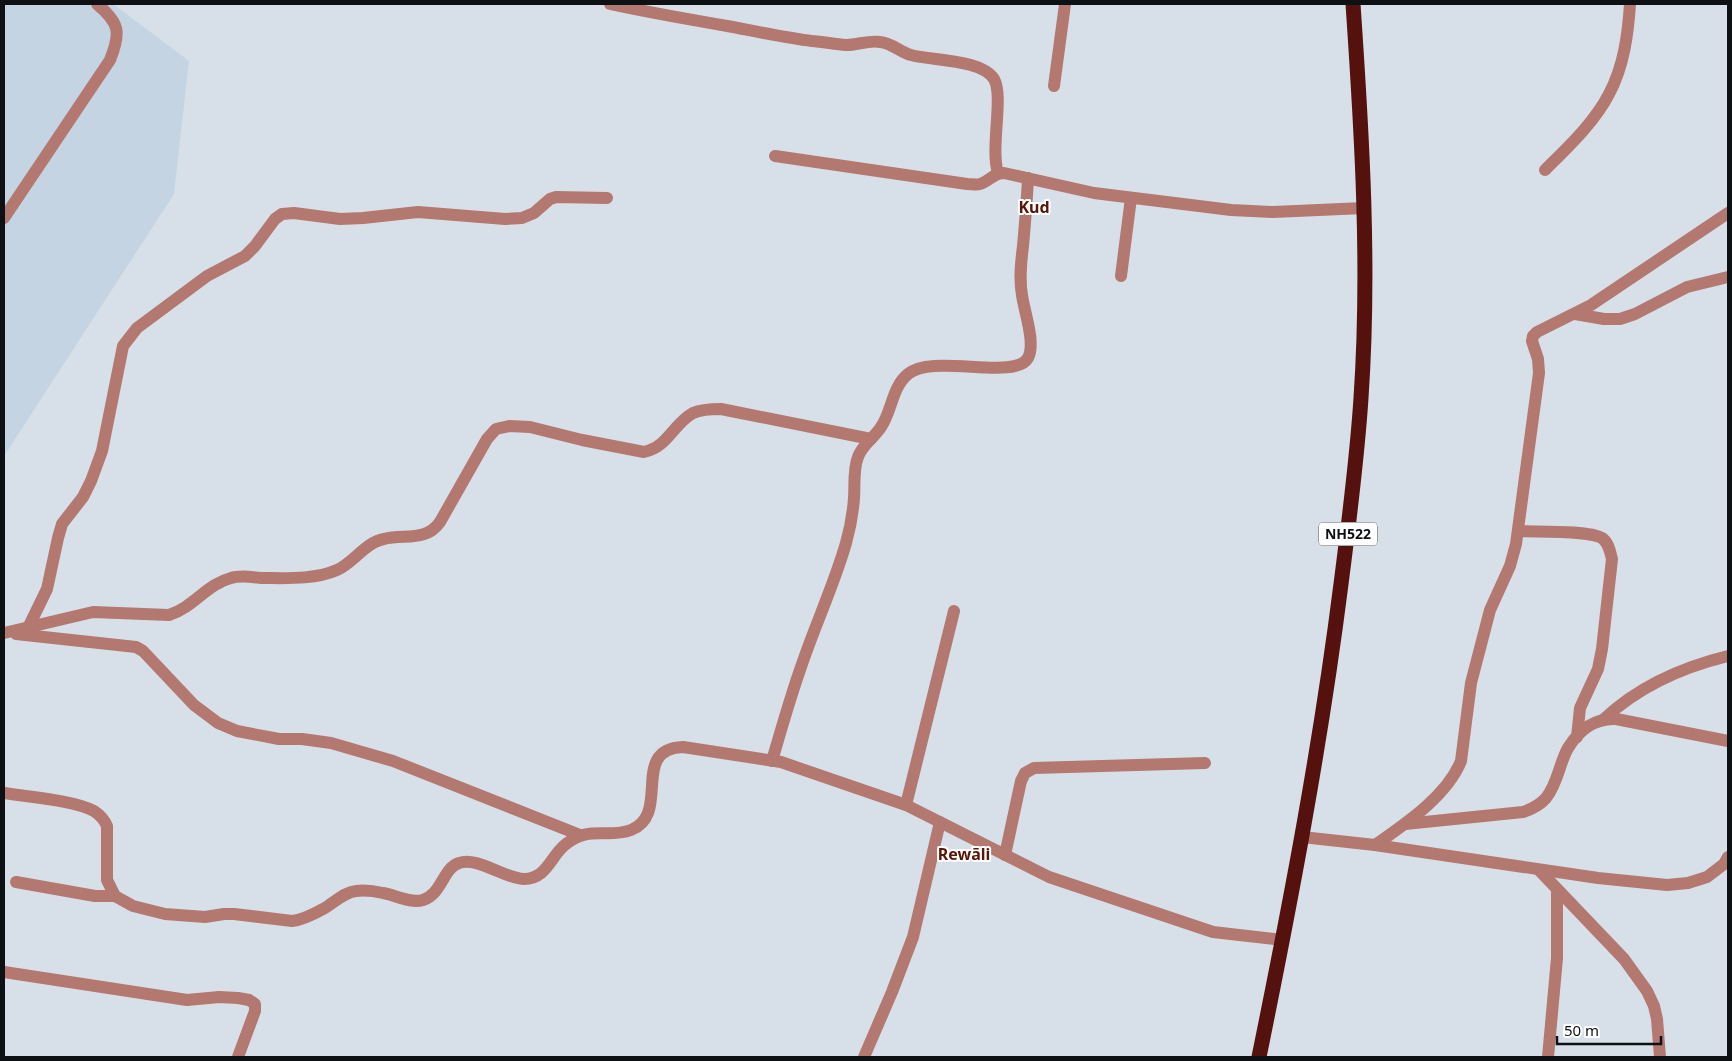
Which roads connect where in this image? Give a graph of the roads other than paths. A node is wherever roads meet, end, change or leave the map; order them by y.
1 (97, 4) edge
2 (610, 4) edge
3 (1065, 4) edge
4 (1353, 4) edge
5 (1630, 4) edge
6 (1054, 86) dead end
7 (775, 156) dead end
8 (1545, 170) dead end
9 (998, 173) junction
10 (1028, 178) junction
11 (607, 198) dead end
12 (1130, 198) junction
13 (1364, 208) junction
14 (1728, 213) edge
15 (4, 218) edge
16 (1121, 276) dead end
17 (1728, 277) edge
18 (1705, 281) junction
19 (1728, 286) edge
20 (1575, 314) junction
21 (871, 439) junction
22 (1519, 531) junction
23 (954, 611) dead end
24 (28, 628) junction
25 (4, 632) edge
26 (1728, 656) edge
27 (1604, 719) junction
28 (1577, 737) junction
29 (1728, 741) edge
30 (772, 761) junction
31 (1205, 763) dead end
32 (4, 793) edge
33 (906, 805) junction
34 (940, 822) junction
35 (1405, 824) junction
36 (580, 835) junction
37 (1302, 838) junction
38 (1375, 845) junction
39 (1006, 855) junction
40 (1728, 857) edge
41 (1539, 870) junction
42 (16, 882) dead end
43 (1557, 889) junction
44 (115, 896) junction
45 (1283, 940) junction
46 (4, 972) edge
47 (238, 1057) edge
48 (864, 1057) edge
49 (1259, 1057) edge
50 (1548, 1057) edge
51 (1660, 1057) edge

1 - 15 street
2 - 9 street
3 - 6 street
4 - 13 highway, NH522
5 - 8 street
7 - 9 street
9 - 10 street
10 - 12 street
10 - 21 street
11 - 24 street
12 - 13 street
12 - 16 street
13 - 37 highway, NH522
14 - 20 street
17 - 18 street
18 - 19 street
18 - 20 street
20 - 22 street
21 - 24 street
21 - 30 street
22 - 28 street
22 - 35 street
23 - 33 street
24 - 25 street
25 - 36 street
26 - 27 street
27 - 28 street
27 - 29 street
28 - 35 street
30 - 33 street
30 - 36 street
31 - 39 street
32 - 44 street
33 - 34 street
34 - 39 street
34 - 48 street
35 - 38 street
36 - 44 street
37 - 38 street
37 - 45 highway, NH522
38 - 41 street
39 - 45 street
40 - 41 street
41 - 43 street
42 - 44 street
43 - 50 street
43 - 51 street
45 - 49 highway, NH522
46 - 47 street

